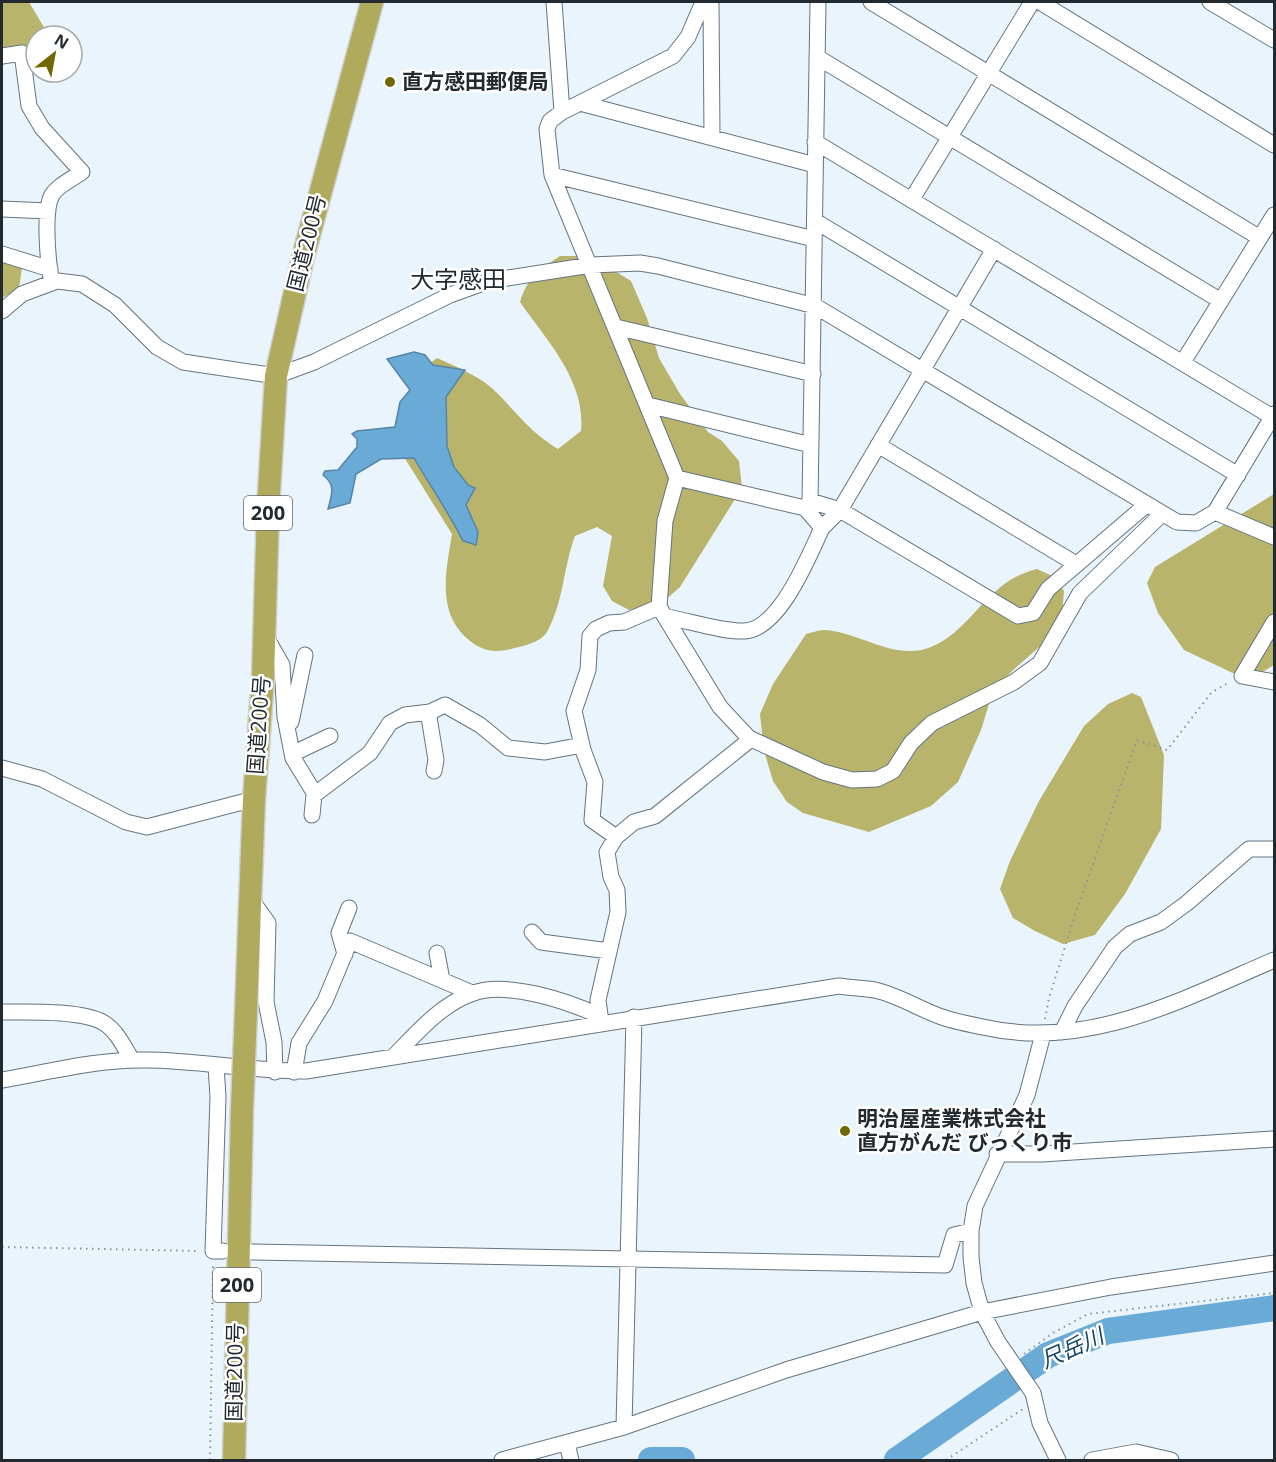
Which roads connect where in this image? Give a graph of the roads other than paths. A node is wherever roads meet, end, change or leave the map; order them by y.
1 (372, 2) edge
2 (554, 2) edge
3 (703, 2) edge
4 (711, 2) edge
5 (818, 2) edge
6 (871, 2) edge
7 (1032, 2) edge
8 (1040, 2) edge
9 (1210, 2) edge
10 (1275, 40) edge
11 (2, 56) edge
12 (817, 57) junction
13 (988, 73) junction
14 (580, 103) junction
15 (562, 112) junction
16 (950, 137) junction
17 (712, 138) junction
18 (815, 142) junction
19 (1275, 145) edge
20 (815, 165) junction
21 (552, 175) junction
22 (912, 199) junction
23 (2, 209) edge
24 (48, 211) junction
25 (1275, 215) edge
26 (815, 221) junction
27 (1260, 238) junction
28 (814, 239) junction
29 (994, 249) junction
30 (2, 254) edge
31 (591, 265) junction
32 (51, 276) junction
33 (1221, 301) junction
34 (815, 306) junction
35 (960, 306) junction
36 (2, 311) edge
37 (616, 327) junction
38 (1183, 362) junction
39 (922, 369) junction
40 (813, 374) junction
41 (276, 376) junction
42 (648, 405) junction
43 (1274, 416) edge
44 (811, 445) junction
45 (878, 445) junction
46 (1238, 475) junction
47 (677, 478) junction
48 (807, 505) junction
49 (1146, 506) junction
50 (840, 510) junction
51 (1215, 512) junction
52 (1161, 514) junction
53 (822, 528) junction
54 (1275, 537) edge
55 (1076, 564) junction
56 (663, 612) junction
57 (1275, 622) edge
58 (264, 634) junction
59 (305, 655) dead end
60 (1275, 682) edge
61 (430, 712) junction
62 (289, 734) junction
63 (330, 736) dead end
64 (751, 739) junction
65 (582, 746) junction
66 (292, 754) junction
67 (2, 768) edge
68 (434, 771) dead end
69 (315, 794) junction
70 (254, 799) junction
71 (312, 815) dead end
72 (616, 837) junction
73 (1275, 849) edge
74 (250, 897) junction
75 (349, 908) dead end
76 (532, 932) dead end
77 (609, 951) junction
78 (437, 953) dead end
79 (345, 954) junction
80 (1275, 960) edge
81 (442, 980) junction
82 (472, 993) junction
83 (2, 1012) edge
84 (634, 1017) junction
85 (601, 1019) junction
86 (1062, 1032) junction
87 (1042, 1034) junction
88 (393, 1057) junction
89 (132, 1060) junction
90 (216, 1066) junction
91 (275, 1072) junction
92 (294, 1072) junction
93 (2, 1080) edge
94 (1275, 1139) edge
95 (997, 1154) junction
96 (971, 1231) junction
97 (218, 1251) road end
98 (251, 1252) dead end
99 (629, 1258) junction
100 (1275, 1263) edge
101 (982, 1312) junction
102 (624, 1427) junction
103 (567, 1444) junction
104 (234, 1461) edge
105 (502, 1461) edge
106 (571, 1461) edge
107 (1058, 1461) edge
108 (1092, 1461) edge
109 (1171, 1461) edge

1 - 41 highway, 国道200号 / 200
2 - 15 street
3 - 14 street
4 - 17 street
5 - 12 street
6 - 13 street
7 - 13 street
8 - 19 street
9 - 10 street
11 - 24 street
12 - 16 street
12 - 18 street
13 - 16 street
13 - 27 street
14 - 15 street
14 - 17 street
15 - 21 street
16 - 22 street
16 - 33 street
17 - 20 street
18 - 20 street
18 - 22 street
20 - 26 street
21 - 28 street
21 - 31 street
22 - 29 street
23 - 24 street
24 - 32 street
25 - 27 street
26 - 28 street
26 - 35 street
27 - 33 street
28 - 34 street
29 - 35 street
29 - 38 street
30 - 32 street
31 - 34 street
31 - 37 street
31 - 41 street
32 - 36 street
32 - 41 street
33 - 38 street
34 - 39 street
34 - 40 street
35 - 39 street
35 - 46 street
37 - 40 street
37 - 42 street
38 - 43 street
39 - 45 street
39 - 49 street
40 - 44 street
41 - 58 highway, 国道200号 / 200
42 - 44 street
42 - 47 street
43 - 46 street
44 - 48 street
45 - 50 street
45 - 55 street
46 - 51 street
47 - 48 street
47 - 56 street
48 - 50 street
48 - 53 street
49 - 52 street
49 - 55 street
50 - 53 street
50 - 55 street
51 - 52 street
51 - 54 street
52 - 64 street
53 - 56 street
56 - 64 street
56 - 65 street
57 - 60 street
58 - 62 street
58 - 70 highway, 国道200号 / 200
59 - 62 street
61 - 65 street
61 - 68 street
61 - 69 street
62 - 66 street
63 - 66 street
64 - 72 street
65 - 72 street
66 - 69 street
67 - 70 street
69 - 71 street
70 - 74 highway, 国道200号 / 200
72 - 77 street
73 - 86 street
74 - 91 street
74 - 104 highway, 国道200号 / 200, bridge
75 - 79 street
76 - 77 street
77 - 85 street
78 - 81 street
79 - 81 street
79 - 92 street
80 - 86 street
81 - 82 street
82 - 85 street
82 - 88 street
83 - 89 street
84 - 85 street
84 - 87 street
84 - 99 street
85 - 88 street
86 - 87 street
87 - 95 street
88 - 92 street
89 - 90 street
89 - 93 street
90 - 91 street
90 - 97 street
91 - 92 street
94 - 95 street
95 - 96 street
96 - 99 street
96 - 101 street
98 - 99 street
99 - 102 street
100 - 101 street
101 - 102 street
101 - 107 street
102 - 103 street
103 - 105 street
103 - 106 street
108 - 109 street

